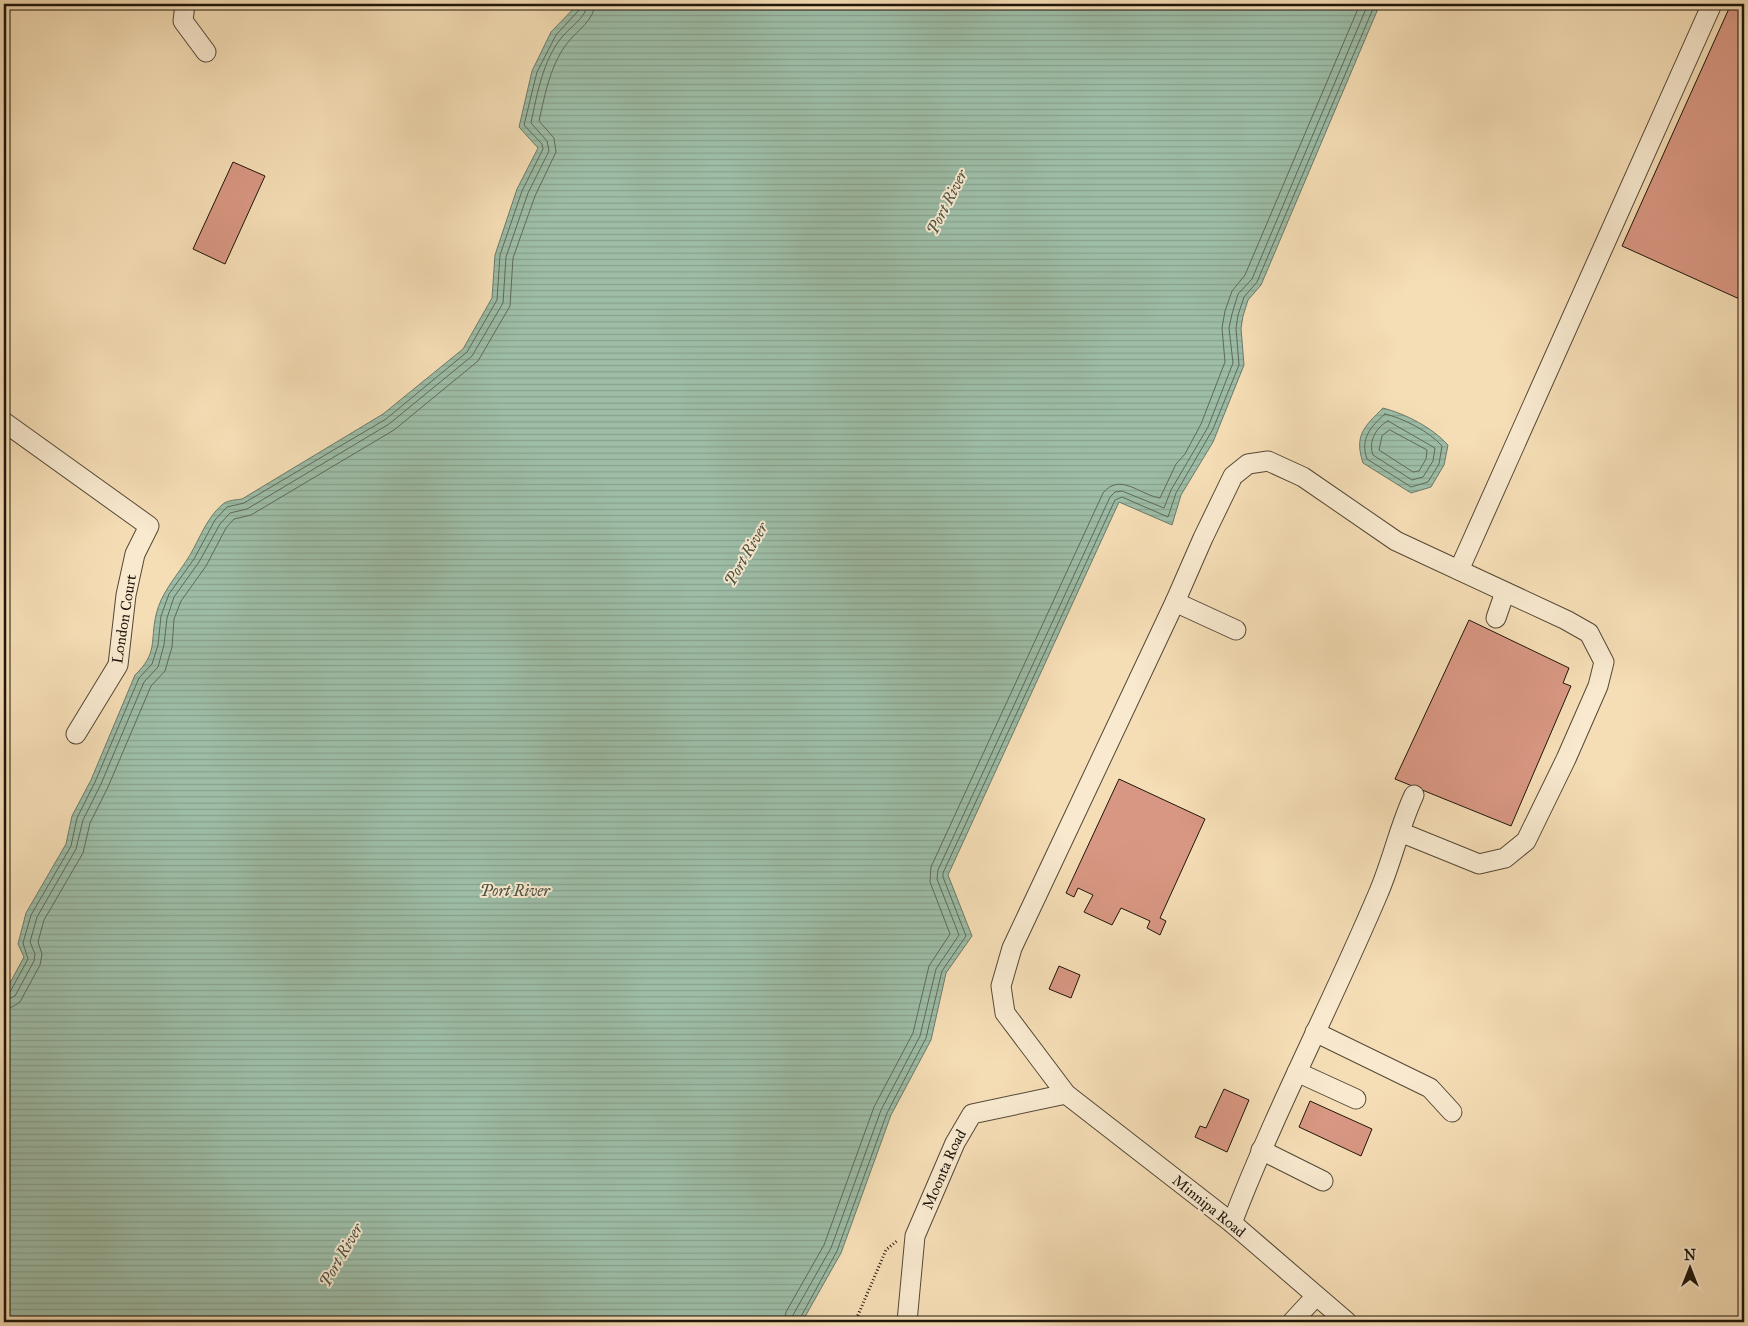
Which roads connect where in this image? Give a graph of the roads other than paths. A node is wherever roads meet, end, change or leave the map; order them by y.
1 (185, 4) edge
2 (1712, 4) edge
3 (206, 52) dead end
4 (4, 422) edge
5 (1459, 570) junction
6 (1505, 592) junction
7 (1175, 602) junction
8 (1496, 618) dead end
9 (1236, 630) dead end
10 (76, 734) dead end
11 (1414, 795) dead end
12 (1400, 832) junction
13 (1315, 1032) junction
14 (1296, 1072) junction
15 (1066, 1094) junction
16 (1356, 1099) dead end
17 (1452, 1112) dead end
18 (1261, 1150) junction
19 (1323, 1181) dead end
20 (1232, 1223) junction
21 (1316, 1296) junction
22 (907, 1322) edge
23 (1292, 1322) edge
24 (1347, 1322) edge

1 - 3 street
2 - 5 street
4 - 10 street, London Court
5 - 6 street, Minnipa Road
5 - 7 street, Minnipa Road
6 - 8 street
6 - 12 street, Minnipa Road
7 - 9 street
7 - 15 street, Minnipa Road
11 - 12 street
12 - 13 street
13 - 14 street
13 - 17 street
14 - 16 street
14 - 18 street
15 - 20 street, Minnipa Road
15 - 22 street, Moonta Road
18 - 19 street
18 - 20 street
20 - 21 street, Minnipa Road
21 - 23 street
21 - 24 street, Minnipa Road

